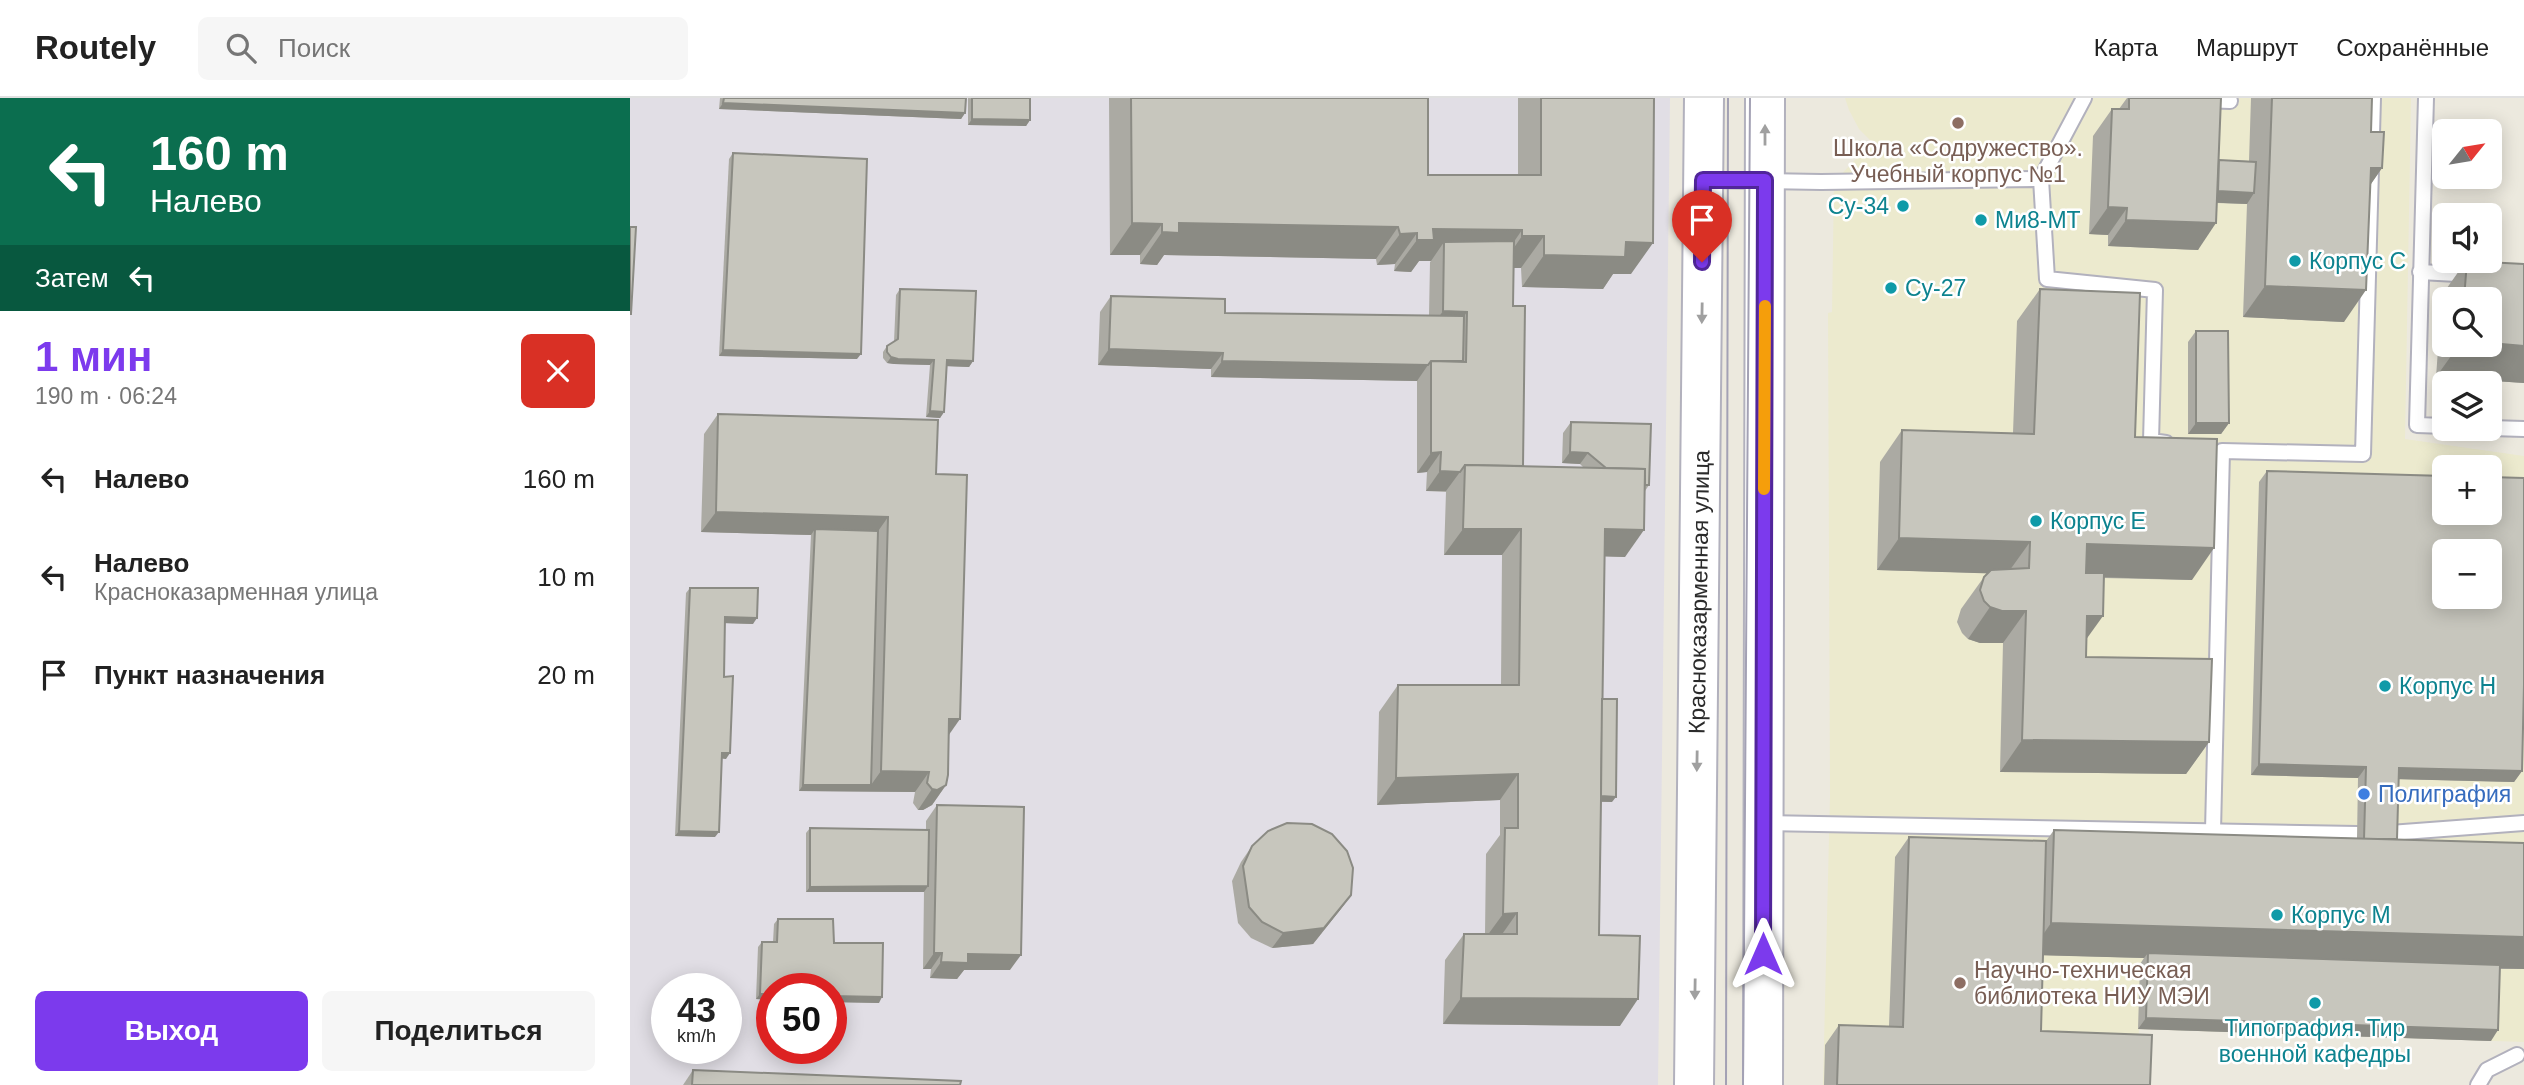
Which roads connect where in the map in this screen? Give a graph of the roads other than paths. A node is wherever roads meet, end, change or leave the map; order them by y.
1 (1704, 98) edge
2 (1765, 98) edge
3 (2084, 98) edge
4 (2373, 98) edge
5 (2426, 98) edge
6 (2183, 99) edge
7 (2230, 101) dead end
8 (2041, 179) junction
9 (1703, 180) junction
10 (1765, 180) junction
11 (2420, 272) junction
12 (2485, 275) edge
13 (2432, 426) edge
14 (2502, 428) edge
15 (2524, 429) edge
16 (2186, 446) edge
17 (1763, 823) junction
18 (2524, 823) edge
19 (2213, 831) junction
20 (2390, 833) edge
21 (2357, 834) dead end
22 (2517, 1055) dead end
23 (1694, 1085) edge
24 (1763, 1085) edge
25 (2478, 1085) edge

1 - 9 main road, Красноказарменная улица
10 -> 2 main road
3 - 8 lane
4 - 19 lane
5 - 11 lane
6 - 7 lane
8 - 10 lane
8 - 16 lane
9 - 10 lane
9 -> 23 main road, Красноказарменная улица
10 - 17 main road
11 - 12 lane
11 - 13 lane
14 - 15 lane
17 - 19 lane
17 - 24 main road
18 - 20 lane
19 - 21 lane
22 - 25 lane

